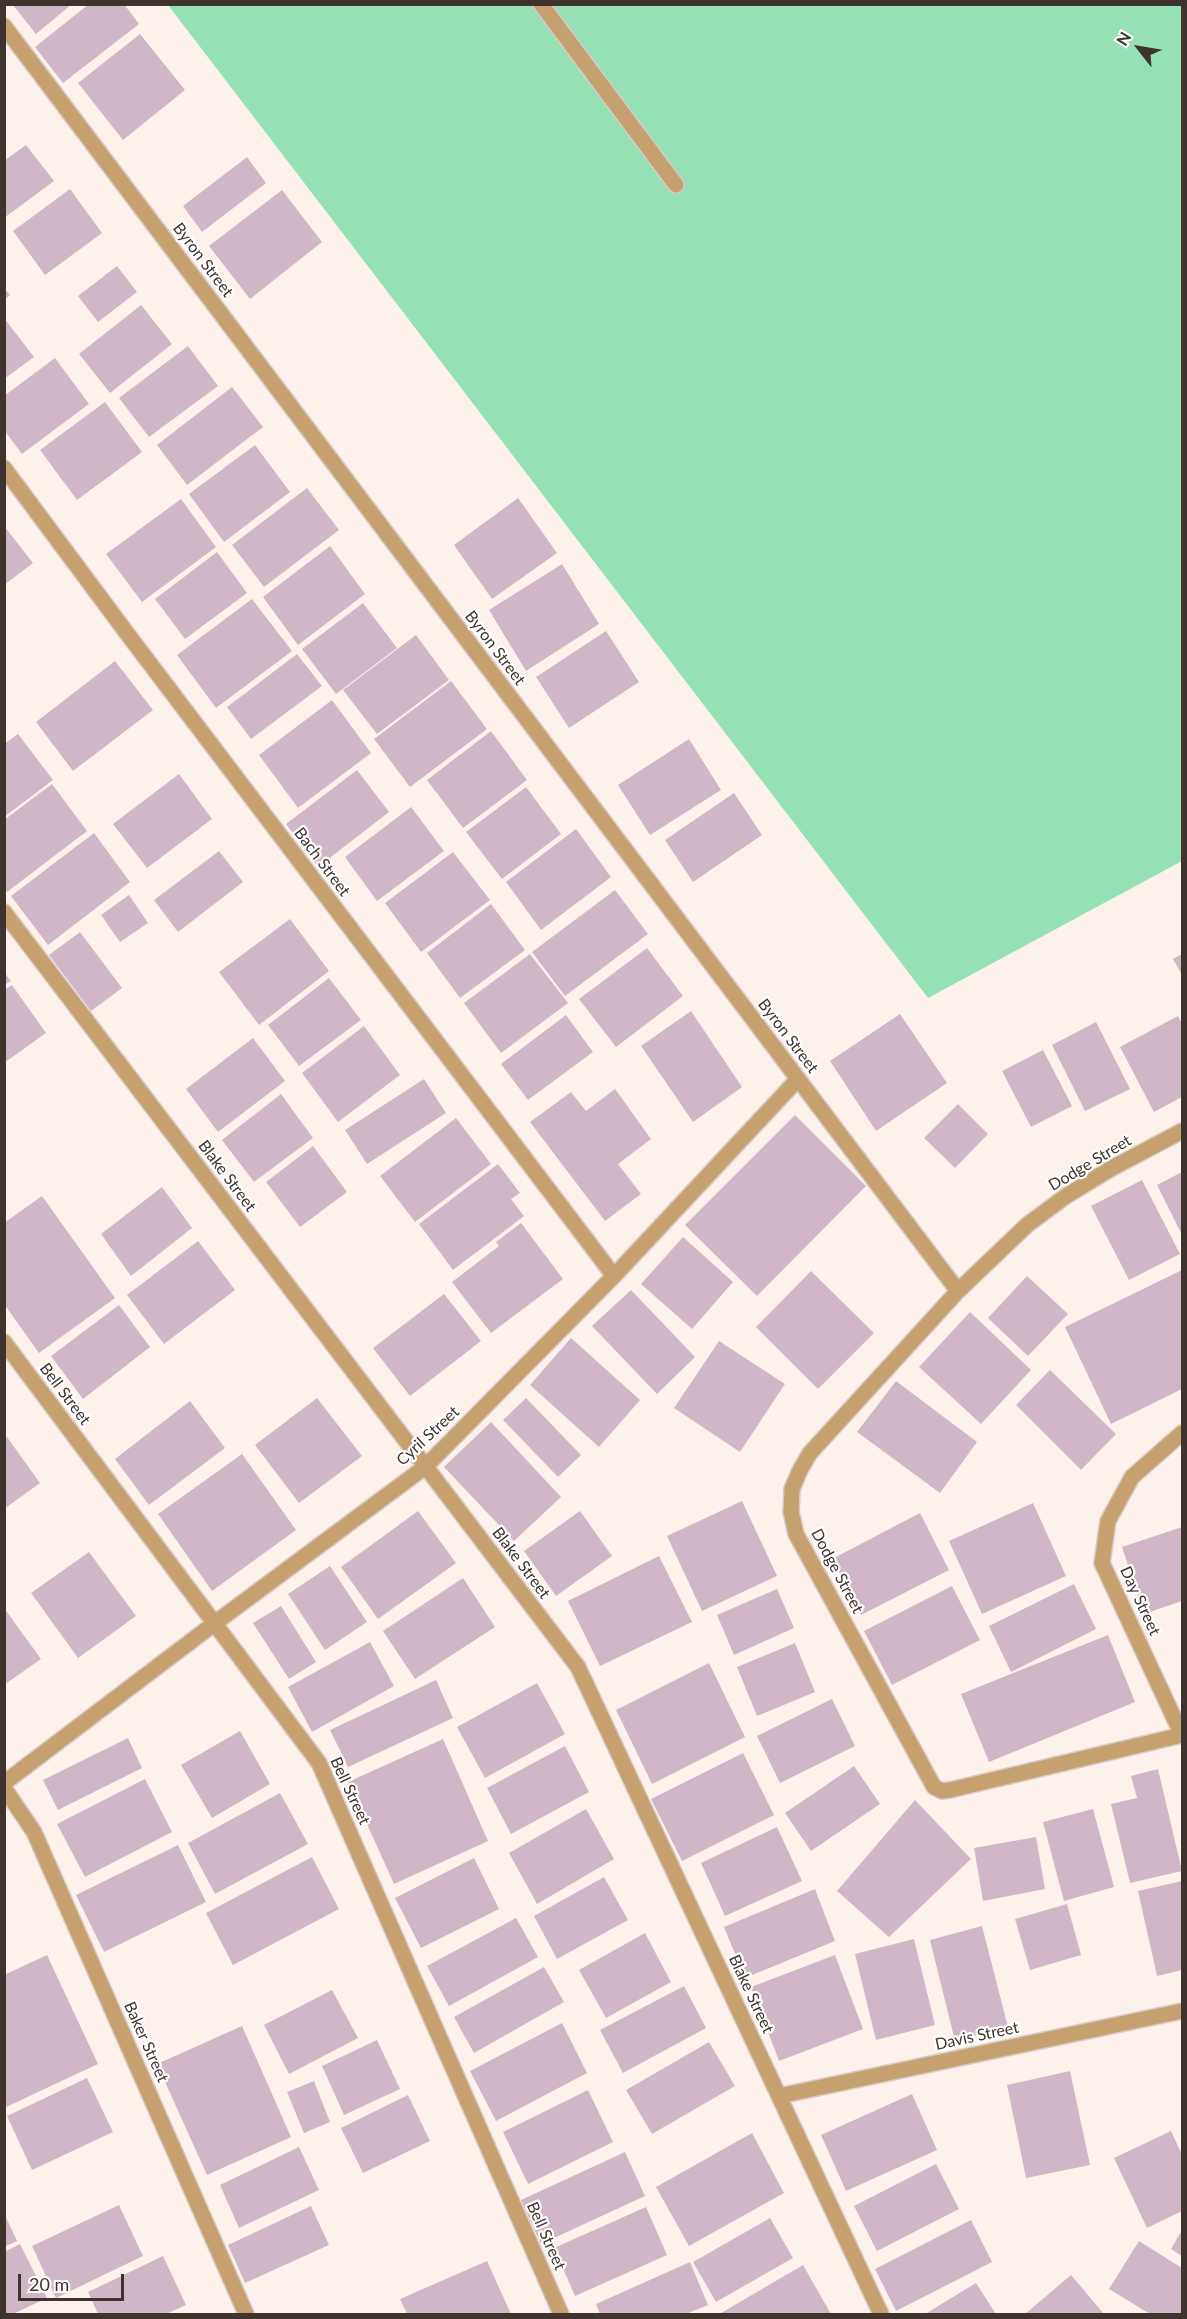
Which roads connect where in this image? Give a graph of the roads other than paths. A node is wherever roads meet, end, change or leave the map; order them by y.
1 (541, 4) edge
2 (4, 26) edge
3 (676, 184) dead end
4 (4, 468) edge
5 (4, 912) edge
6 (798, 1079) junction
7 (1182, 1131) edge
8 (614, 1276) junction
9 (958, 1291) junction
10 (4, 1342) edge
11 (1182, 1432) edge
12 (425, 1467) junction
13 (215, 1623) junction
14 (1182, 1735) edge
15 (4, 1783) edge
16 (4, 1788) edge
17 (1182, 2011) edge
18 (779, 2096) junction
19 (246, 2314) edge
20 (561, 2314) edge
21 (881, 2314) edge

1 - 3 street
2 - 6 street, Byron Street
4 - 8 street, Bach Street
5 - 12 street, Blake Street
6 - 8 street, Cyril Street
6 - 9 street, Byron Street
7 - 9 street, Dodge Street
8 - 12 street, Cyril Street
9 - 14 street, Dodge Street
10 - 13 street, Bell Street
11 - 14 street, Day Street
12 - 13 street, Cyril Street
12 - 18 street, Blake Street
13 - 15 street, Cyril Street
13 - 20 street, Bell Street
16 - 19 street, Baker Street
17 - 18 street, Davis Street
18 - 21 street, Blake Street

